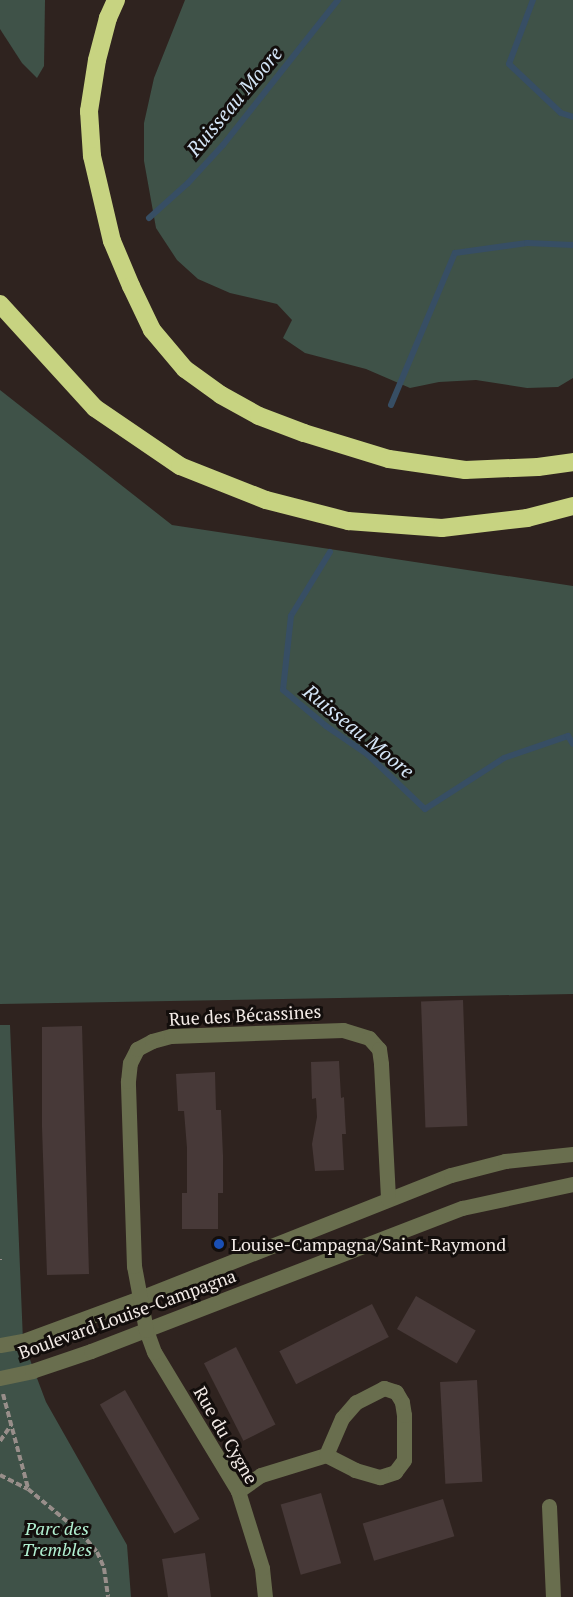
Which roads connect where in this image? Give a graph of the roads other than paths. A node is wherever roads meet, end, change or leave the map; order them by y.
1 (116, 0) edge
2 (0, 304) edge
3 (573, 462) edge
4 (573, 506) edge
5 (573, 1154) edge
6 (573, 1184) edge
7 (388, 1199) junction
8 (140, 1298) junction
9 (146, 1330) junction
10 (0, 1345) edge
11 (0, 1381) edge
12 (326, 1455) junction
13 (238, 1491) junction
14 (549, 1506) dead end
15 (265, 1597) edge
16 (553, 1597) edge

1 - 3 highway
2 - 4 highway
5 - 7 street, Boulevard Louise-Campagna
6 - 9 street, Boulevard Louise-Campagna
7 - 8 street, Boulevard Louise-Campagna
7 - 8 street, Rue des Bécassines
8 - 9 street, Rue du Cygne
8 - 10 street, Boulevard Louise-Campagna
9 - 11 street, Boulevard Louise-Campagna
9 - 13 street, Rue du Cygne
12 - 12 street
12 - 13 street
13 - 15 street, Rue du Cygne
14 - 16 street

